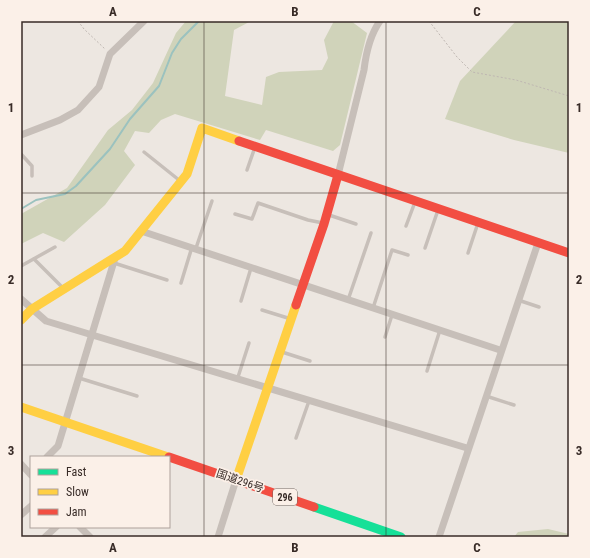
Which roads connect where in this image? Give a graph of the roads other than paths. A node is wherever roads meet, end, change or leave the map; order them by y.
1 (144, 21) edge
2 (380, 21) edge
3 (21, 135) edge
4 (255, 146) junction
5 (144, 152) dead end
6 (21, 154) edge
7 (247, 170) dead end
8 (338, 175) junction
9 (32, 176) dead end
10 (182, 182) junction
11 (212, 201) dead end
12 (415, 201) junction
13 (439, 209) junction
14 (235, 214) dead end
15 (325, 219) junction
16 (478, 222) junction
17 (356, 224) dead end
18 (406, 226) dead end
19 (141, 231) junction
20 (371, 233) dead end
21 (538, 243) junction
22 (55, 247) dead end
23 (194, 247) junction
24 (425, 248) dead end
25 (468, 253) dead end
26 (569, 253) edge
27 (408, 255) dead end
28 (34, 259) junction
29 (115, 261) junction
30 (21, 266) edge
31 (251, 267) junction
32 (167, 280) dead end
33 (181, 283) dead end
34 (304, 284) junction
35 (64, 288) junction
36 (21, 299) edge
37 (348, 300) junction
38 (518, 300) junction
39 (240, 301) dead end
40 (539, 307) dead end
41 (373, 308) junction
42 (32, 309) junction
43 (262, 310) dead end
44 (392, 315) junction
45 (292, 319) junction
46 (21, 320) edge
47 (440, 330) junction
48 (92, 335) junction
49 (385, 337) dead end
50 (249, 343) dead end
51 (500, 350) junction
52 (281, 352) junction
53 (310, 361) dead end
54 (427, 370) dead end
55 (236, 377) junction
56 (79, 378) junction
57 (232, 384) dead end
58 (269, 387) junction
59 (137, 396) dead end
60 (485, 396) junction
61 (310, 400) junction
62 (514, 406) dead end
63 (21, 407) edge
64 (65, 422) junction
65 (296, 438) dead end
66 (467, 448) junction
67 (48, 456) edge
68 (166, 456) edge
69 (170, 457) edge
70 (236, 480) junction
71 (30, 507) edge
72 (21, 515) edge
73 (55, 528) edge
74 (81, 528) edge
75 (45, 537) edge
76 (90, 537) edge
77 (218, 537) edge
78 (401, 537) edge
79 (439, 537) edge

1 - 3 street
2 - 8 street
4 - 7 lane
4 - 8 main road
4 - 10 main road
5 - 10 lane
6 - 9 lane
8 - 12 main road
8 - 15 main road
10 - 19 main road
11 - 23 lane
12 - 13 main road
12 - 18 lane
13 - 16 main road
13 - 24 lane
14 - 15 lane
15 - 17 lane
15 - 34 main road
16 - 21 main road
16 - 25 lane
19 - 23 street
19 - 29 main road
20 - 37 lane
21 - 26 main road
21 - 38 street
22 - 28 lane
23 - 31 street
23 - 33 lane
27 - 41 lane
28 - 30 lane
28 - 35 lane
29 - 32 lane
29 - 35 main road
29 - 48 street
31 - 34 street
31 - 39 lane
34 - 37 street
34 - 45 main road
35 - 42 main road
36 - 42 street
37 - 41 street
38 - 40 lane
38 - 51 street
41 - 44 street
42 - 46 main road
42 - 48 street
43 - 45 lane
44 - 47 street
44 - 49 lane
45 - 52 main road
47 - 51 street
47 - 54 lane
48 - 55 street
48 - 56 street
50 - 55 lane
51 - 60 street
52 - 53 lane
52 - 58 main road
55 - 57 lane
55 - 58 street
56 - 59 lane
56 - 64 street
58 - 61 street
58 - 70 main road
60 - 62 lane
60 - 66 street
61 - 65 lane
61 - 66 street
63 - 64 main road, 国道296号 / 296
64 - 67 street
64 - 68 main road, 国道296号 / 296
66 - 79 street
69 - 70 main road, 国道296号 / 296
70 - 77 street
70 - 78 main road, 国道296号 / 296
71 - 72 street
73 - 75 street
74 - 76 street

